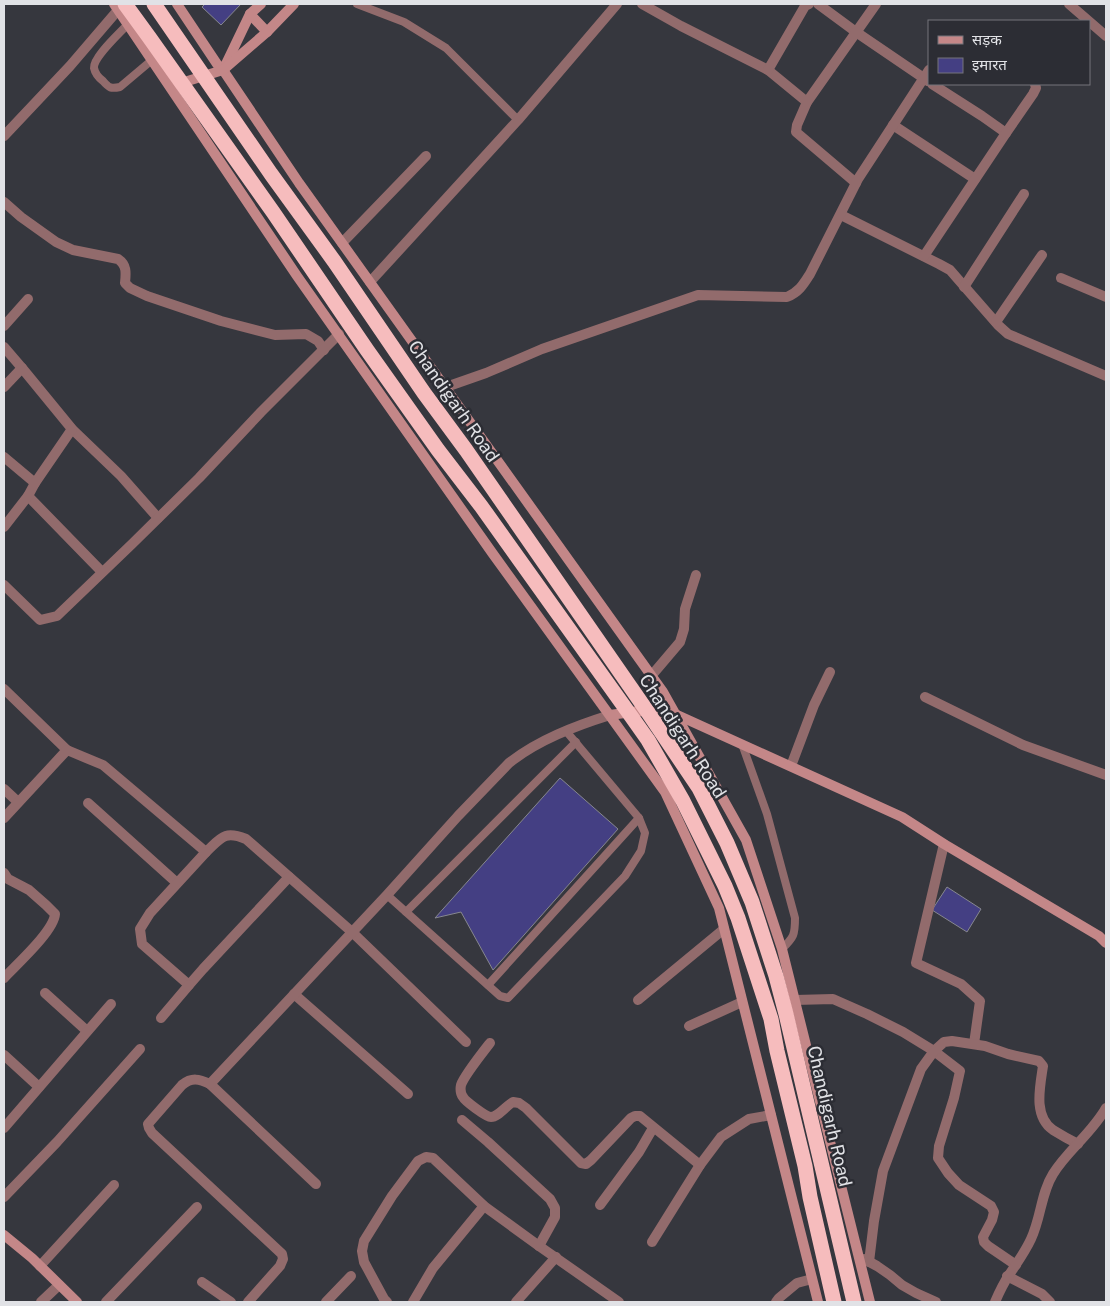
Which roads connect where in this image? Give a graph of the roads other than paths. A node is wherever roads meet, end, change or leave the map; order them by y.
1 (154, 4) edge
2 (177, 4) edge
3 (261, 4) edge
4 (294, 4) edge
5 (357, 4) edge
6 (617, 4) edge
7 (642, 4) edge
8 (809, 4) edge
9 (818, 4) edge
10 (876, 4) edge
11 (1069, 4) edge
12 (119, 6) edge
13 (250, 14) junction
14 (1088, 20) edge
15 (1090, 22) edge
16 (128, 24) junction
17 (267, 32) junction
18 (856, 32) junction
19 (1106, 36) edge
20 (152, 60) junction
21 (223, 70) junction
22 (768, 70) junction
23 (928, 78) edge
24 (938, 85) edge
25 (1035, 85) edge
26 (170, 86) junction
27 (808, 102) junction
28 (518, 120) junction
29 (893, 125) junction
30 (1006, 133) junction
31 (4, 136) edge
32 (426, 156) dead end
33 (976, 179) junction
34 (856, 183) junction
35 (1024, 194) dead end
36 (4, 202) edge
37 (841, 215) junction
38 (342, 243) junction
39 (1042, 255) dead end
40 (924, 256) junction
41 (1061, 278) dead end
42 (370, 282) junction
43 (964, 287) junction
44 (1106, 297) edge
45 (28, 299) dead end
46 (996, 322) junction
47 (4, 326) edge
48 (339, 334) junction
49 (4, 347) edge
50 (324, 350) junction
51 (22, 368) junction
52 (1106, 376) edge
53 (4, 387) edge
54 (446, 388) junction
55 (72, 429) junction
56 (4, 457) edge
57 (35, 483) junction
58 (28, 496) junction
59 (158, 518) junction
60 (4, 527) edge
61 (102, 572) junction
62 (696, 576) dead end
63 (4, 585) edge
64 (830, 672) dead end
65 (652, 675) junction
66 (4, 689) edge
67 (925, 698) dead end
68 (675, 714) junction
69 (610, 716) junction
70 (566, 731) junction
71 (576, 742) junction
72 (742, 744) junction
73 (67, 750) junction
74 (790, 766) junction
75 (1106, 775) edge
76 (4, 789) edge
77 (18, 802) junction
78 (88, 804) dead end
79 (4, 818) edge
80 (639, 818) junction
81 (944, 844) junction
82 (206, 852) junction
83 (4, 875) edge
84 (289, 877) junction
85 (177, 883) junction
86 (387, 895) junction
87 (406, 912) junction
88 (724, 929) junction
89 (352, 932) junction
90 (1106, 942) edge
91 (782, 949) junction
92 (4, 978) edge
93 (488, 985) junction
94 (189, 986) junction
95 (45, 993) dead end
96 (294, 994) junction
97 (638, 1000) dead end
98 (795, 1000) junction
99 (742, 1002) junction
100 (111, 1004) dead end
101 (160, 1018) dead end
102 (689, 1026) dead end
103 (87, 1031) junction
104 (466, 1042) dead end
105 (490, 1043) dead end
106 (974, 1044) junction
107 (140, 1049) dead end
108 (934, 1051) junction
109 (4, 1055) edge
110 (210, 1084) junction
111 (39, 1087) junction
112 (408, 1094) dead end
113 (1106, 1108) edge
114 (771, 1115) junction
115 (462, 1120) dead end
116 (4, 1128) edge
117 (653, 1128) junction
118 (1078, 1144) junction
119 (700, 1165) junction
120 (316, 1184) dead end
121 (114, 1185) dead end
122 (4, 1196) edge
123 (600, 1205) dead end
124 (484, 1206) junction
125 (197, 1207) dead end
126 (4, 1235) edge
127 (652, 1242) dead end
128 (539, 1246) junction
129 (556, 1257) junction
130 (859, 1257) junction
131 (869, 1262) junction
132 (1016, 1265) junction
133 (40, 1266) junction
134 (351, 1276) dead end
135 (1007, 1276) junction
136 (812, 1279) junction
137 (202, 1282) dead end
138 (59, 1285) junction
139 (41, 1302) edge
140 (77, 1302) edge
141 (106, 1302) edge
142 (231, 1302) edge
143 (248, 1302) edge
144 (326, 1302) edge
145 (387, 1302) edge
146 (413, 1302) edge
147 (516, 1302) edge
148 (619, 1302) edge
149 (776, 1302) edge
150 (818, 1302) edge
151 (834, 1302) edge
152 (854, 1302) edge
153 (870, 1302) edge
154 (936, 1302) edge
155 (995, 1302) edge
156 (1050, 1302) edge

1 - 152 highway, Chandigarh Road
2 - 21 main road
3 - 13 main road
4 - 17 main road
5 - 28 lane
6 - 28 street
7 - 22 street
8 - 22 street
9 - 18 street
10 - 18 street
11 - 14 street
12 - 16 main road
12 - 31 street
12 - 151 highway
13 - 17 main road
13 - 21 main road
15 - 19 street
16 - 20 main road
16 - 20 lane
17 - 21 main road
18 - 23 street
18 - 27 street
20 - 26 main road
21 - 26 main road
21 - 38 main road
22 - 27 street
23 - 29 street
24 - 30 street
25 - 30 street
26 - 48 main road
27 - 34 street
28 - 42 street
29 - 33 street
29 - 34 street
30 - 33 street
32 - 38 street
33 - 40 street
34 - 37 street
35 - 43 street
36 - 50 street
37 - 40 street
37 - 54 street
38 - 42 main road
39 - 46 street
40 - 43 street
41 - 44 street
42 - 54 main road
43 - 46 street
45 - 47 street
46 - 52 street
48 - 50 street
48 - 69 main road
49 - 51 street
50 - 59 street
51 - 53 street
51 - 55 street
54 - 65 main road
55 - 57 street
55 - 59 street
56 - 57 street
57 - 58 street
58 - 60 street
58 - 61 street
59 - 61 street
61 - 63 street
62 - 65 street
64 - 74 street
65 - 68 main road
66 - 73 street
67 - 75 street
68 - 69 main road
68 - 72 main road
68 - 91 main road
69 - 70 street
69 - 88 main road
70 - 71 lane
70 - 86 street
71 - 80 lane
71 - 87 lane
72 - 74 main road
72 - 91 lane
73 - 77 street
73 - 82 street
74 - 81 main road
76 - 77 street
77 - 79 street
78 - 85 street
80 - 93 lane
80 - 93 lane
81 - 90 main road
81 - 106 street
82 - 84 street
82 - 85 street
83 - 92 street
84 - 89 street
84 - 94 street
85 - 94 street
86 - 87 lane
86 - 89 street
87 - 93 lane
88 - 97 street
88 - 99 main road
89 - 96 street
89 - 104 street
91 - 98 main road
94 - 101 street
95 - 103 street
96 - 110 street
96 - 112 street
98 - 108 street
98 - 130 main road
99 - 102 street
99 - 114 main road
100 - 103 street
103 - 111 street
105 - 117 street
106 - 108 street
106 - 118 street
107 - 122 street
108 - 131 street
108 - 132 street
109 - 111 street
110 - 120 street
110 - 143 street
111 - 116 street
113 - 118 street
114 - 119 street
114 - 136 main road
115 - 128 street
117 - 119 street
117 - 123 street
118 - 132 street
119 - 127 street
121 - 133 street
124 - 128 street
124 - 145 street
124 - 146 street
125 - 141 street
126 - 133 main road
128 - 129 street
129 - 147 street
129 - 148 street
130 - 131 street
130 - 153 main road
131 - 154 street
132 - 135 street
133 - 138 main road
134 - 144 street
135 - 155 street
135 - 156 street
136 - 149 street
136 - 150 main road
137 - 142 street
138 - 139 street
138 - 140 main road

